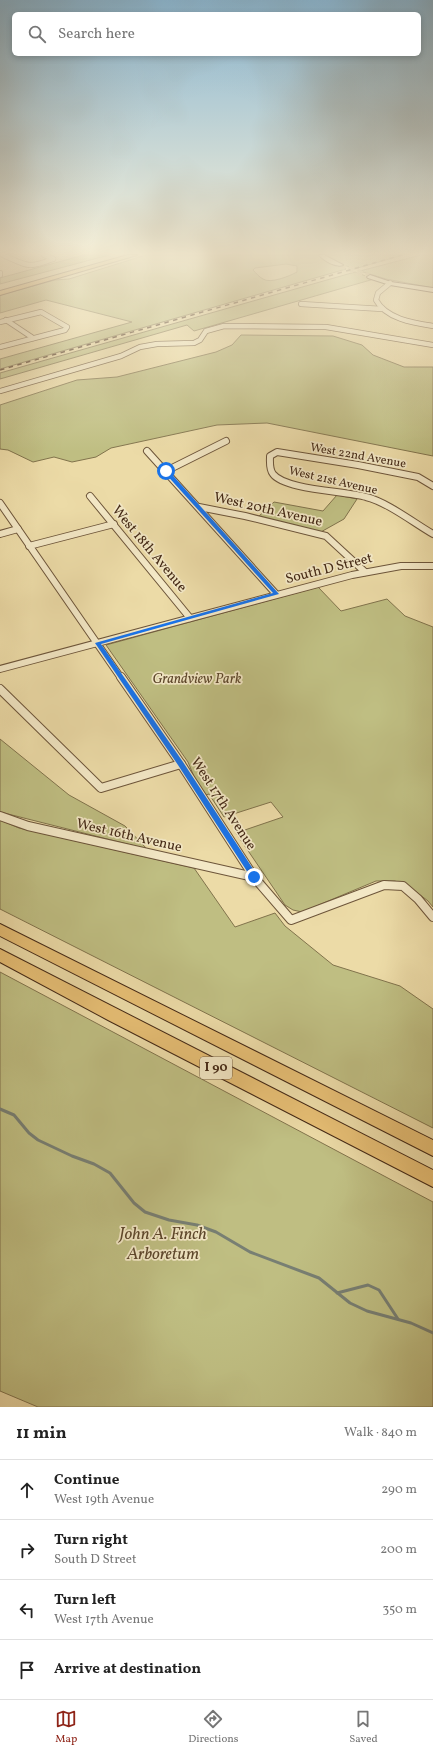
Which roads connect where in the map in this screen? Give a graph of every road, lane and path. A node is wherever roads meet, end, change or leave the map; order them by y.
1 (7, 321) edge
2 (56, 321) edge
3 (405, 321) edge
4 (433, 326) edge
5 (33, 338) junction
6 (433, 345) edge
7 (0, 347) edge
8 (0, 392) edge
9 (226, 441) dead end
10 (147, 451) dead end
11 (277, 452) joint
12 (166, 471) junction
13 (433, 486) edge
14 (90, 496) dead end
15 (0, 503) edge
16 (199, 507) junction
17 (114, 524) junction
18 (18, 529) junction
19 (0, 534) edge
20 (433, 534) edge
21 (28, 546) junction
22 (433, 566) edge
23 (365, 572) junction
24 (276, 594) junction
25 (190, 618) junction
26 (98, 643) junction
27 (0, 669) edge
28 (0, 689) edge
29 (181, 764) junction
30 (0, 816) edge
31 (254, 877) junction
32 (433, 917) edge
33 (0, 929) edge
34 (0, 955) edge
35 (433, 1148) edge
36 (433, 1179) edge

1 - 5 street
2 - 5 street
3 - 4 street
5 - 7 street
6 - 8 street
9 - 12 street
10 - 12 street
11 - 13 street, West 22nd Avenue
11 - 20 street, West 21st Avenue
12 - 16 street
14 - 17 street, West 18th Avenue
15 - 18 street, West 17th Avenue
16 - 23 street, West 20th Avenue
16 - 24 street
17 - 21 street
17 - 25 street, West 18th Avenue
18 - 19 street
18 - 21 street, West 17th Avenue
21 - 26 street, West 17th Avenue
22 - 23 street, South D Street
23 - 24 street, South D Street
24 - 25 street, South D Street
25 - 26 street, South D Street
26 - 27 street, South D Street
26 - 29 street, West 17th Avenue
28 - 29 street
29 - 31 street, West 17th Avenue
30 - 31 street, West 16th Avenue
31 - 32 street, West 17th Avenue
33 - 35 highway, I 90
34 - 36 highway, I 90

